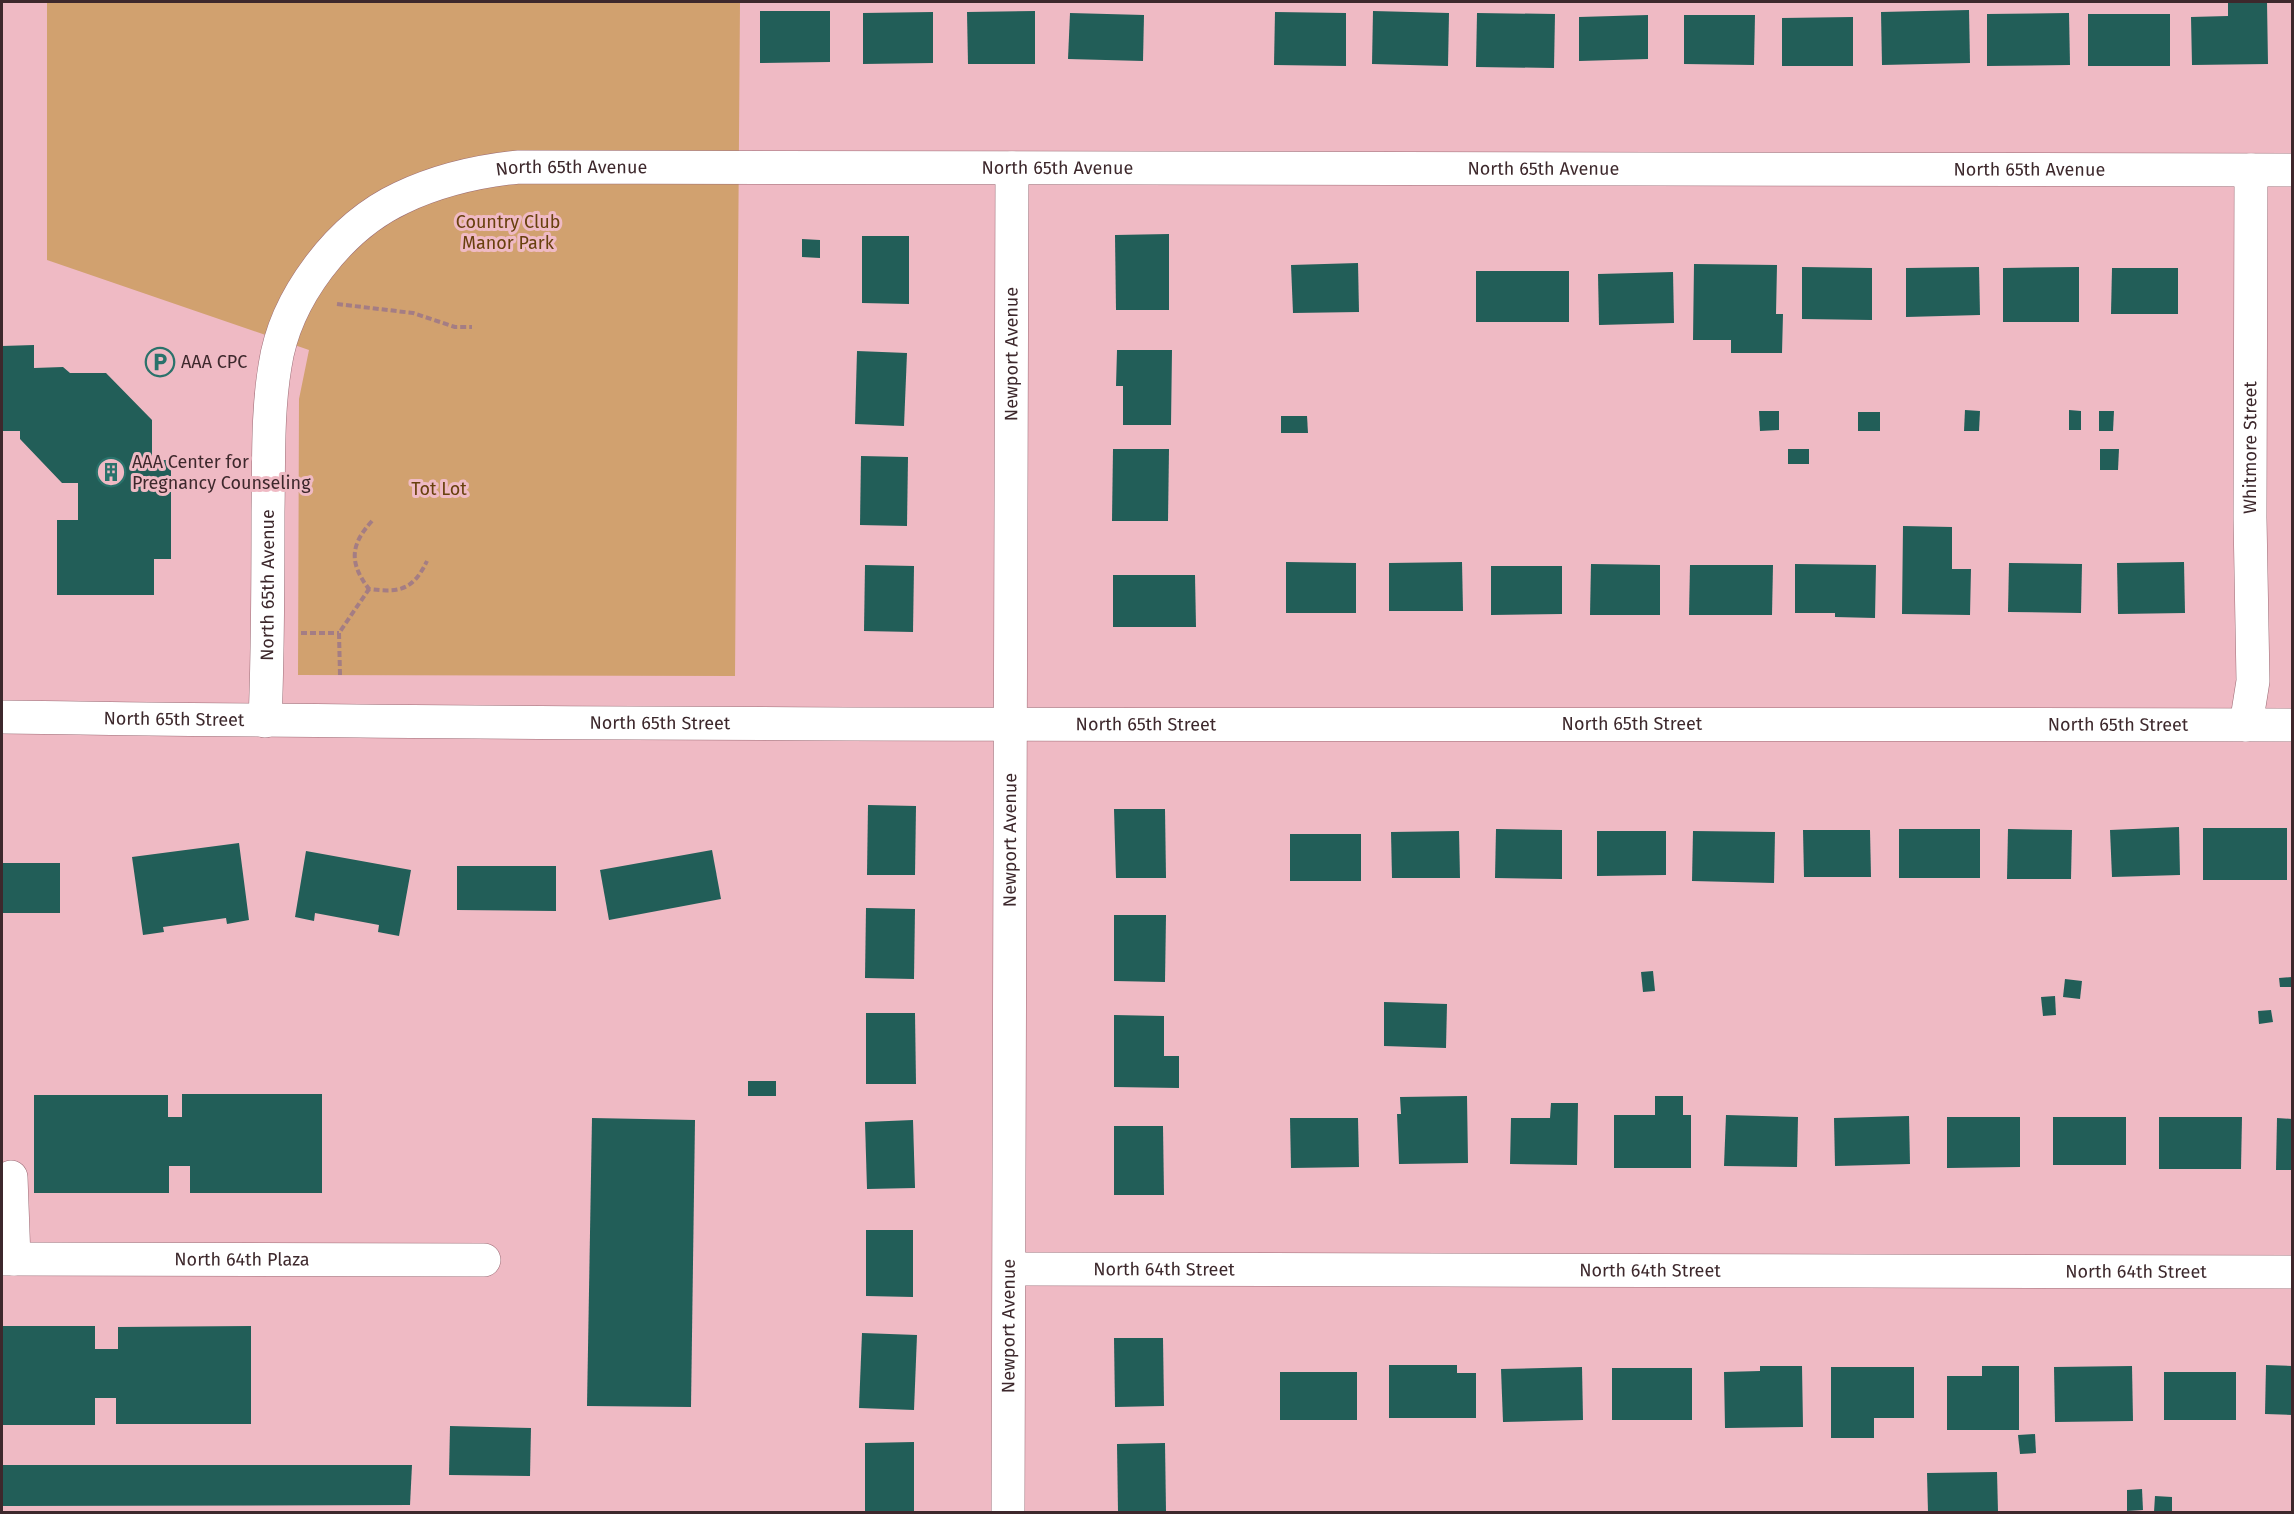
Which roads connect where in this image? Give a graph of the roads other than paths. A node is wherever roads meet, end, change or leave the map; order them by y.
1 (1012, 168) junction
2 (2251, 170) junction
3 (2292, 170) edge
4 (2, 717) edge
5 (265, 721) junction
6 (1010, 723) junction
7 (2246, 725) junction
8 (2292, 725) edge
9 (11, 1177) dead end
10 (8, 1259) edge
11 (484, 1260) dead end
12 (1010, 1269) junction
13 (2292, 1272) edge
14 (1008, 1512) edge

1 - 2 street, North 65th Avenue
1 - 5 street, North 65th Avenue
1 - 6 street, Newport Avenue
2 - 3 street, North 65th Avenue
2 - 7 street, Whitmore Street
4 - 5 street, North 65th Street
5 - 6 street, North 65th Street
6 - 7 street, North 65th Street
6 - 12 street, Newport Avenue
7 - 8 street, North 65th Street
9 - 10 street
10 - 11 street, North 64th Plaza
12 - 13 street, North 64th Street
12 - 14 street, Newport Avenue

